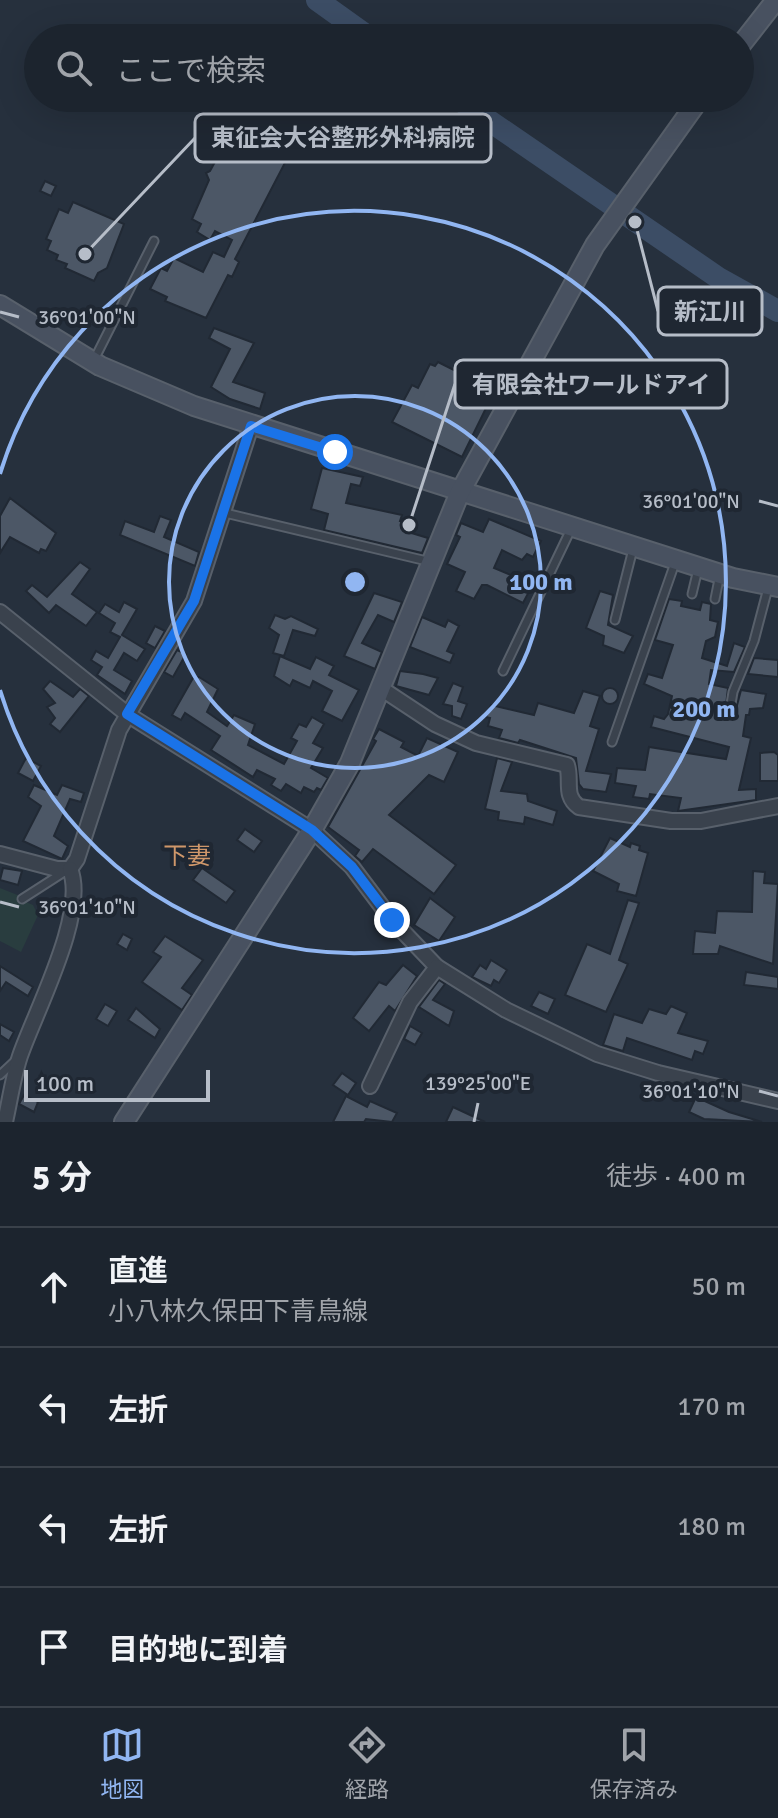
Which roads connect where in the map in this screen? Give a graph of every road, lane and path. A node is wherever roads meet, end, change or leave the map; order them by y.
1 (776, 0) edge
2 (754, 28) edge
3 (690, 112) edge
4 (154, 241) dead end
5 (0, 305) edge
6 (93, 362) junction
7 (251, 426) junction
8 (460, 492) junction
9 (225, 513) junction
10 (572, 527) junction
11 (634, 547) junction
12 (676, 560) junction
13 (433, 563) junction
14 (699, 567) junction
15 (720, 574) junction
16 (773, 586) edge
17 (692, 594) dead end
18 (715, 599) dead end
19 (0, 612) edge
20 (615, 620) dead end
21 (503, 671) dead end
22 (382, 689) junction
23 (730, 710) dead end
24 (127, 714) junction
25 (612, 742) dead end
26 (778, 806) edge
27 (312, 830) junction
28 (0, 854) edge
29 (70, 869) junction
30 (22, 899) dead end
31 (437, 967) junction
32 (20, 1056) junction
33 (0, 1075) edge
34 (370, 1086) dead end
35 (778, 1101) edge
36 (5, 1122) edge
37 (124, 1122) edge

1 - 2 street
3 - 8 street
4 - 6 lane
5 - 6 street
6 - 7 street
7 - 8 street
7 - 9 street
8 - 10 street
8 - 13 street
9 - 13 lane
9 - 24 street
10 - 11 street
10 - 21 lane
11 - 12 street
11 - 20 lane
12 - 14 street
12 - 25 lane
13 - 22 street
14 - 15 street
14 - 17 lane
15 - 16 street
15 - 18 lane
16 - 23 lane
19 - 24 street
22 - 26 street
22 - 27 street
24 - 27 street
24 - 29 street
27 - 31 street
27 - 37 street
28 - 29 street
29 - 30 lane
29 - 32 street
31 - 34 street
31 - 35 street
32 - 33 lane
32 - 36 street

